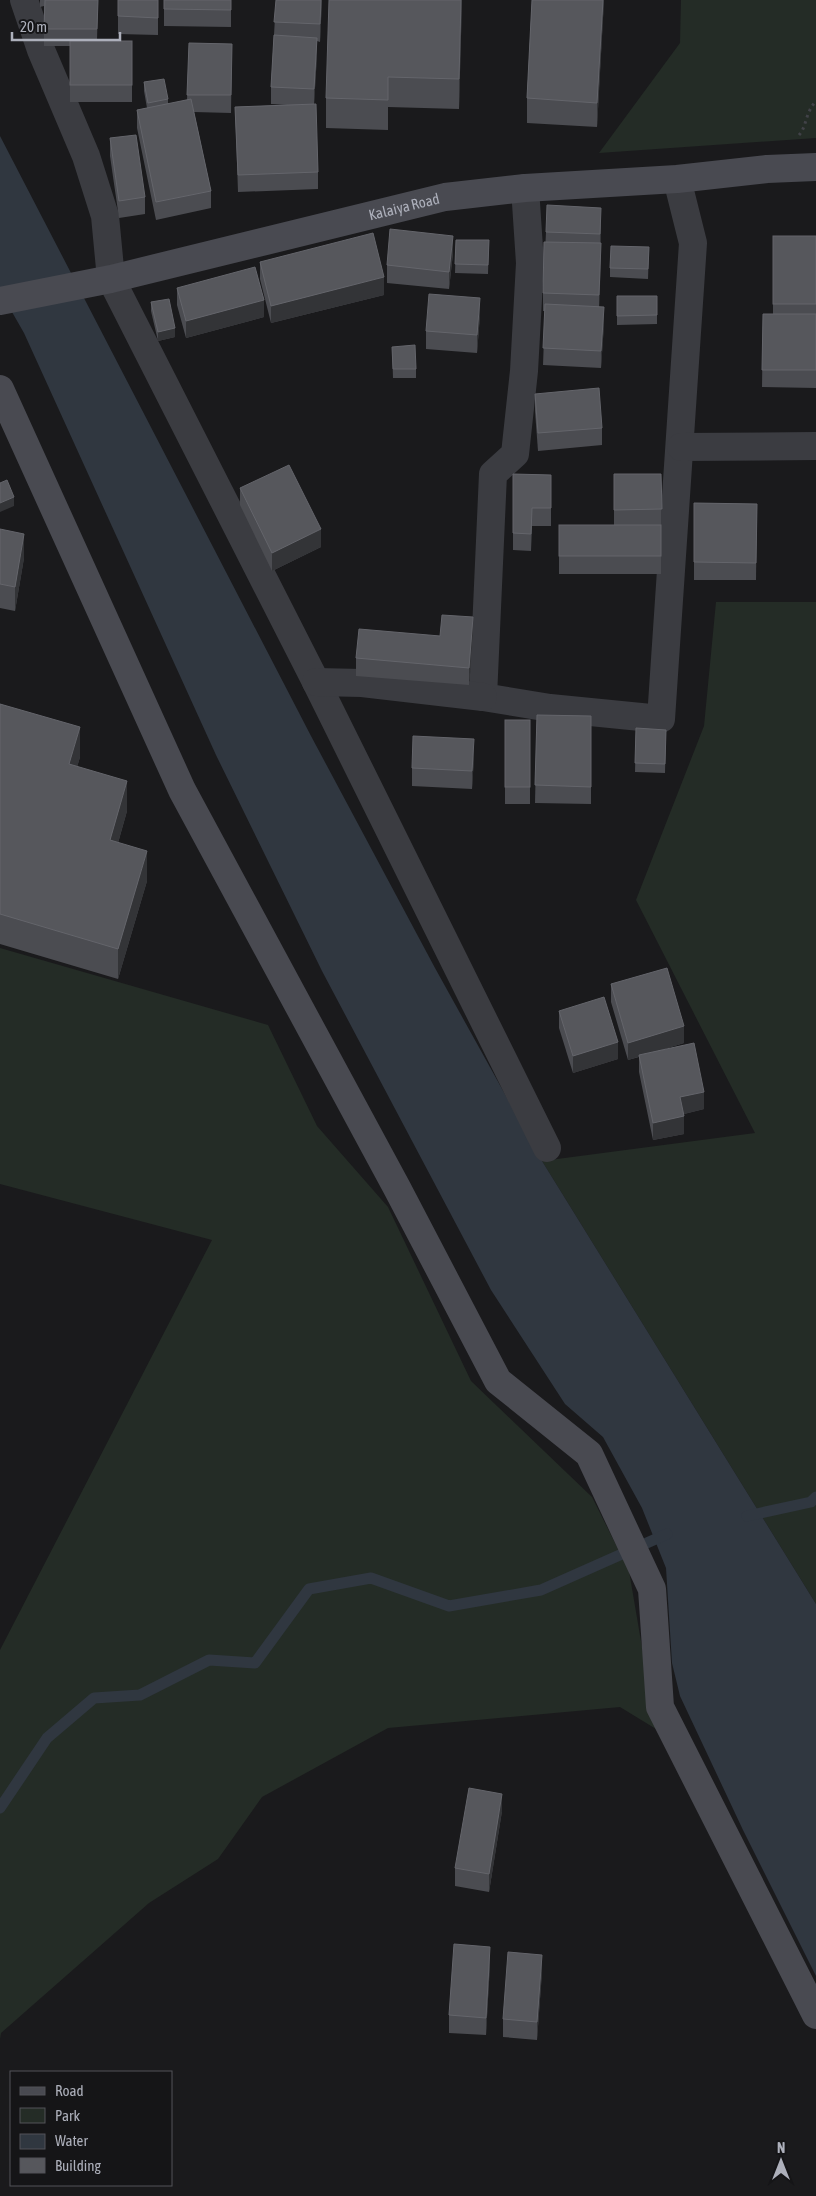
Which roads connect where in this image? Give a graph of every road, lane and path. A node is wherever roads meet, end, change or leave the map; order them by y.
1 (24, 0) edge
2 (816, 167) edge
3 (677, 179) junction
4 (525, 188) junction
5 (111, 279) junction
6 (0, 301) edge
7 (0, 389) edge
8 (816, 446) edge
9 (681, 447) junction
10 (316, 682) junction
11 (483, 697) junction
12 (547, 1148) dead end
13 (816, 2015) edge

1 - 5 street
2 - 3 main road, Kalaiya Road
3 - 4 main road, Kalaiya Road
3 - 9 street
4 - 5 main road, Kalaiya Road
4 - 11 street
5 - 6 main road, Kalaiya Road
5 - 10 street
7 - 13 main road
8 - 9 street
9 - 11 street
10 - 11 street
10 - 12 street

